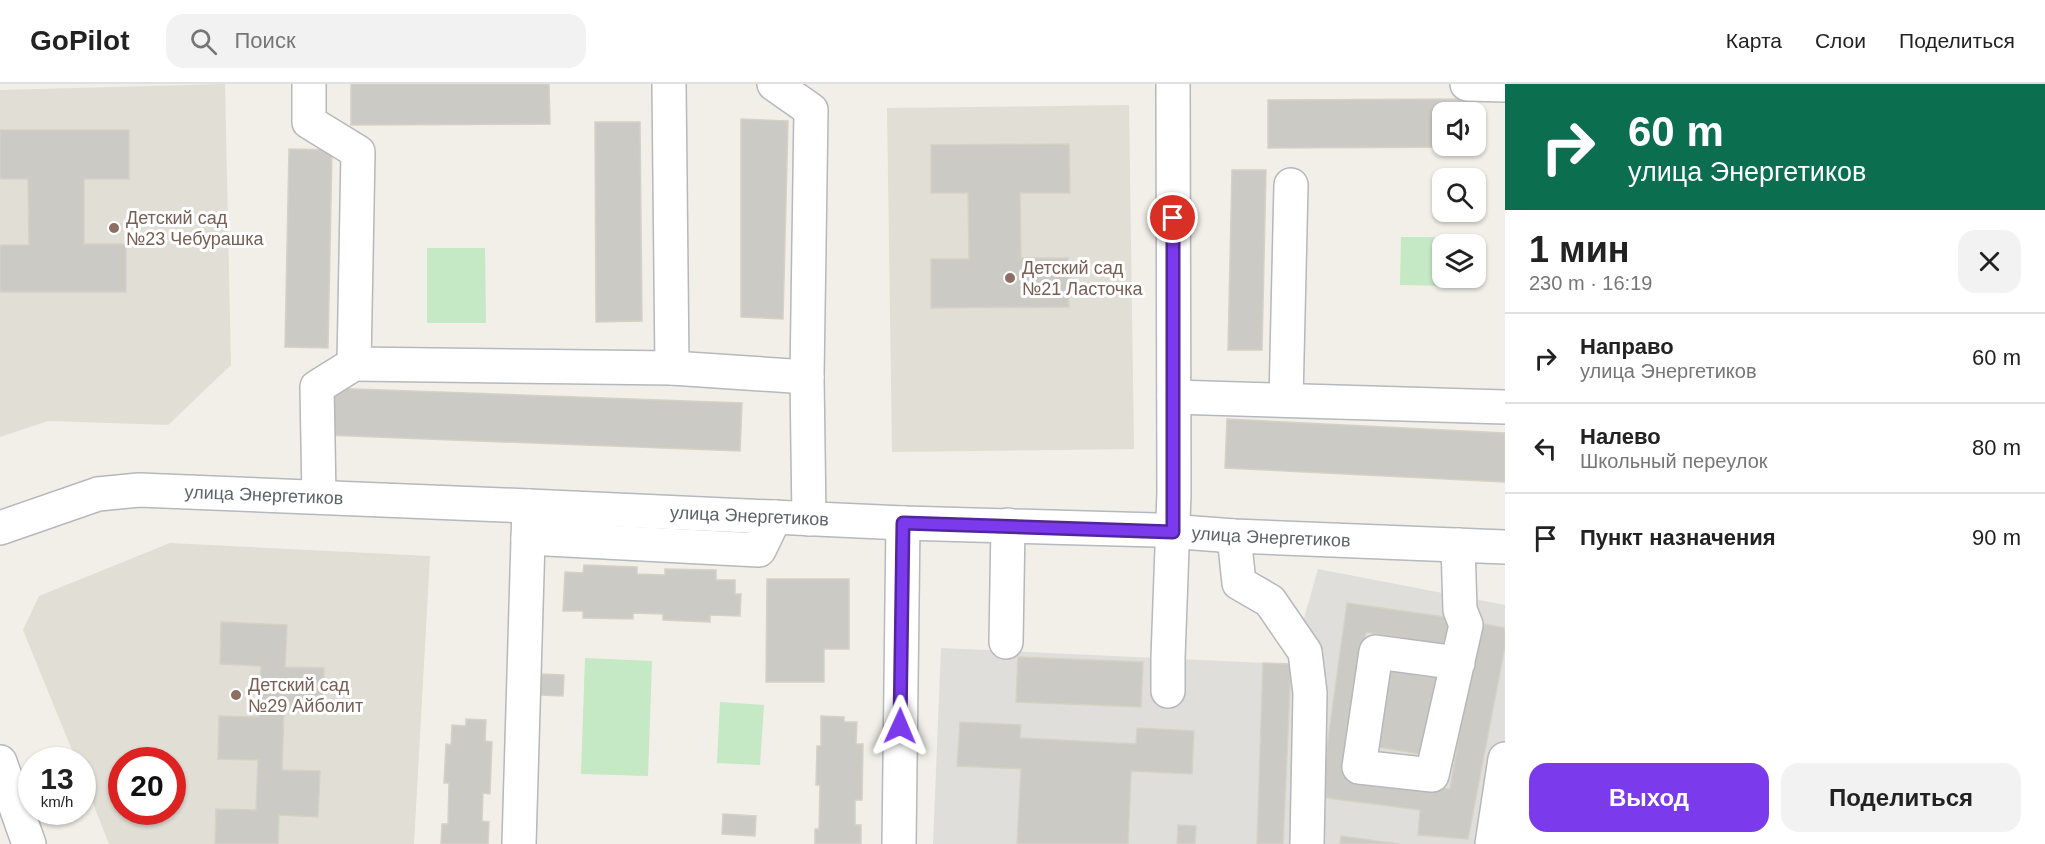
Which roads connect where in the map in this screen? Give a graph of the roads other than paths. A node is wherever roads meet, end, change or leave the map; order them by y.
1 (309, 84) edge
2 (669, 84) edge
3 (774, 84) edge
4 (1173, 84) edge
5 (1467, 84) edge
6 (1505, 85) edge
7 (1291, 185) dead end
8 (354, 364) junction
9 (672, 368) junction
10 (807, 377) junction
11 (1174, 397) junction
12 (1286, 400) junction
13 (1505, 407) edge
14 (319, 498) junction
15 (529, 506) junction
16 (775, 517) junction
17 (809, 519) junction
18 (903, 523) junction
19 (1008, 525) junction
20 (0, 528) edge
21 (1173, 532) junction
22 (1234, 536) junction
23 (528, 538) junction
24 (1458, 545) junction
25 (1505, 547) edge
26 (1006, 642) dead end
27 (1458, 663) dead end
28 (1168, 691) dead end
29 (1505, 759) edge
30 (0, 762) edge
31 (29, 844) edge
32 (519, 844) edge
33 (899, 844) edge
34 (1307, 844) edge
35 (1492, 844) edge

1 - 8 street
2 - 9 street
3 - 10 street
4 - 11 street
5 - 6 street
7 - 12 street
8 - 9 street
8 - 14 street
9 - 10 street
10 - 17 street
11 - 12 street
11 - 21 street
12 - 13 street
14 - 15 street, улица Энергетиков
14 - 20 street, улица Энергетиков
15 - 16 street, улица Энергетиков
15 - 23 street
16 - 17 street, улица Энергетиков
16 - 23 street
17 - 18 street, улица Энергетиков
18 - 19 street, улица Энергетиков
18 - 33 street
19 - 21 street, улица Энергетиков
19 - 26 street
21 - 22 street, улица Энергетиков
21 - 28 street
22 - 24 street, улица Энергетиков
22 - 34 street
23 - 32 street
24 - 25 street, улица Энергетиков
24 - 27 street
29 - 35 street
30 - 31 street

